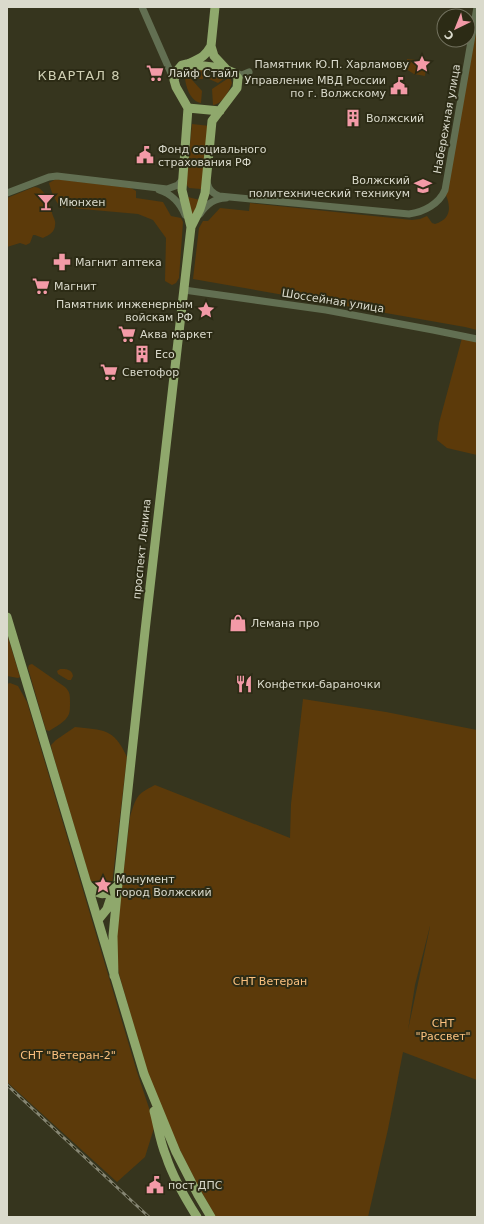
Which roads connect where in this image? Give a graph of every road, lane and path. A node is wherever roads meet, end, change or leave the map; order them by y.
1 (142, 7) edge
2 (215, 7) edge
3 (477, 7) edge
4 (476, 22) edge
5 (211, 46) junction
6 (471, 48) edge
7 (165, 58) junction
8 (187, 65) junction
9 (230, 71) junction
10 (249, 72) dead end
11 (174, 80) junction
12 (188, 108) junction
13 (220, 111) junction
14 (183, 178) junction
15 (206, 181) junction
16 (143, 186) junction
17 (7, 193) edge
18 (242, 197) junction
19 (191, 227) junction
20 (184, 290) junction
21 (477, 339) edge
22 (7, 617) edge
23 (119, 873) junction
24 (86, 882) junction
25 (114, 886) junction
26 (116, 908) junction
27 (100, 918) junction
28 (114, 976) junction
29 (146, 1081) junction
30 (190, 1179) junction
31 (178, 1185) junction
32 (196, 1192) junction
33 (186, 1198) junction
34 (197, 1217) edge
35 (211, 1217) edge

1 - 7 street
2 - 5 main road
3 - 4 street, Набережная улица
5 - 8 main road
5 - 9 main road
6 - 18 street, Набережная улица
7 - 8 street
7 - 11 street
8 - 9 main road
8 - 11 main road
9 - 10 street
9 - 13 main road
11 - 12 main road
12 - 13 main road
12 - 14 main road, проспект Ленина
13 - 15 main road, проспект Ленина
14 - 16 street
14 - 19 main road, проспект Ленина
15 - 18 street
15 - 19 main road, проспект Ленина
16 - 17 street
16 - 19 street
18 - 19 street
19 - 20 main road, проспект Ленина
20 - 21 street, Шоссейная улица
20 - 23 main road, проспект Ленина
22 - 24 main road
23 - 25 main road, проспект Ленина
23 - 26 main road, проспект Ленина
24 - 25 main road
24 - 27 main road
25 - 27 main road, проспект Ленина
26 - 27 main road
26 - 28 main road, проспект Ленина
27 - 28 main road
28 - 29 main road
29 - 30 main road
29 - 31 main road
30 - 31 main road
30 - 32 main road
31 - 33 main road
32 - 33 main road
32 - 35 main road
33 - 34 main road

